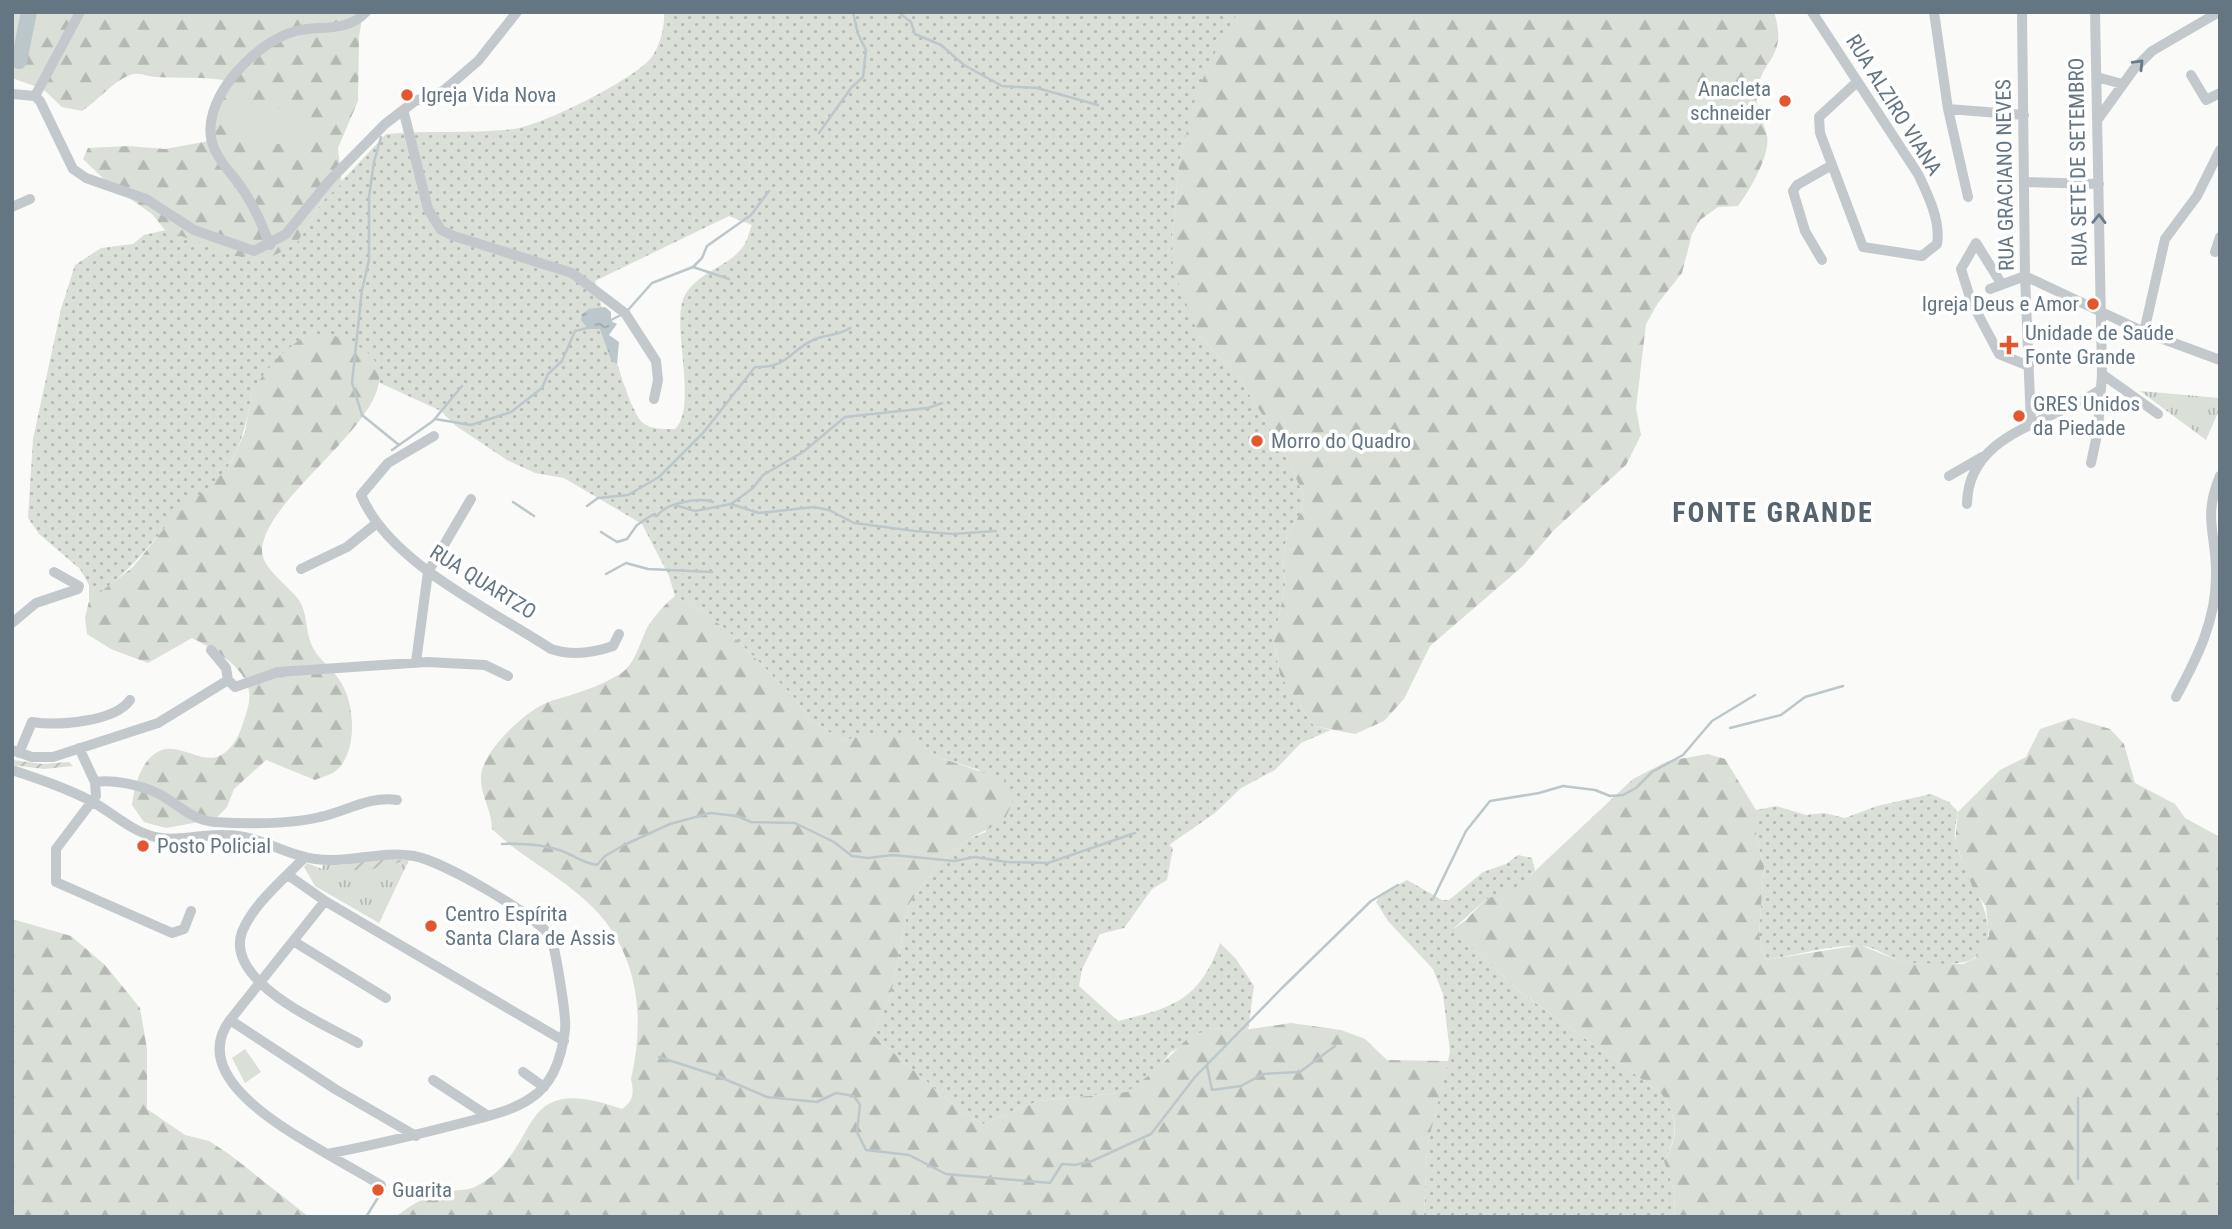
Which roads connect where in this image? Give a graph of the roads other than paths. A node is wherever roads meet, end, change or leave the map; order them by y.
1 (80, 12) edge
2 (366, 12) edge
3 (517, 12) edge
4 (1812, 12) edge
5 (1934, 12) edge
6 (2022, 12) edge
7 (2095, 12) edge
8 (2216, 14) edge
9 (2220, 26) edge
10 (2191, 75) dead end
11 (2097, 76) junction
12 (1857, 82) junction
13 (2122, 84) junction
14 (2220, 93) edge
15 (12, 94) edge
16 (35, 96) junction
17 (1948, 109) junction
18 (404, 113) junction
19 (2024, 115) junction
20 (2098, 119) junction
21 (2220, 150) edge
22 (1832, 165) junction
23 (2025, 182) junction
24 (2099, 184) junction
25 (1968, 197) dead end
26 (30, 200) dead end
27 (12, 206) edge
28 (2220, 237) edge
29 (270, 245) junction
30 (2215, 252) dead end
31 (1822, 260) dead end
32 (2025, 276) junction
33 (2001, 283) junction
34 (1990, 289) dead end
35 (2098, 312) junction
36 (2144, 332) junction
37 (2220, 360) edge
38 (2029, 366) junction
39 (2102, 374) junction
40 (2101, 389) junction
41 (654, 399) dead end
42 (2158, 414) dead end
43 (2031, 425) junction
44 (434, 436) dead end
45 (1976, 446) dead end
46 (1979, 458) junction
47 (2091, 463) dead end
48 (1949, 476) dead end
49 (2220, 476) edge
50 (471, 499) dead end
51 (1967, 504) dead end
52 (377, 523) junction
53 (301, 569) dead end
54 (54, 572) dead end
55 (428, 572) junction
56 (15, 616) edge
57 (619, 634) dead end
58 (211, 650) dead end
59 (416, 663) junction
60 (508, 676) dead end
61 (228, 680) junction
62 (2176, 697) dead end
63 (130, 700) dead end
64 (79, 748) junction
65 (15, 751) edge
66 (12, 770) edge
67 (94, 782) junction
68 (397, 800) dead end
69 (94, 803) junction
70 (304, 858) junction
71 (288, 875) junction
72 (325, 901) junction
73 (191, 911) dead end
74 (293, 941) junction
75 (259, 984) junction
76 (386, 998) dead end
77 (227, 1024) junction
78 (564, 1041) junction
79 (358, 1043) dead end
80 (523, 1072) dead end
81 (433, 1080) dead end
82 (544, 1087) junction
83 (488, 1116) junction
84 (416, 1136) junction
85 (327, 1154) junction
86 (380, 1185) dead end

1 - 16 street
2 - 29 street
3 - 18 street
4 - 12 street, RUA ALZIRO VIANA
5 - 17 street
6 - 19 street, RUA GRACIANO NEVES
7 - 11 street, RUA SETE DE SETEMBRO
8 - 9 street
13 -> 8 street
10 - 14 street
11 - 13 street
11 - 20 street, RUA SETE DE SETEMBRO
12 - 22 street
12 - 22 street, RUA ALZIRO VIANA
13 - 20 street
15 - 16 street
16 - 29 street
17 - 19 street
17 - 25 street
18 - 29 street
18 - 41 street
19 - 23 street, RUA GRACIANO NEVES
20 - 24 street, RUA SETE DE SETEMBRO
21 - 36 street
22 - 31 street
23 - 24 street
23 - 32 street, RUA GRACIANO NEVES
35 -> 24 street, RUA SETE DE SETEMBRO
26 - 27 street
28 - 30 street
32 - 33 street
32 - 35 street
32 - 38 street, RUA GRACIANO NEVES
33 - 34 street
33 - 38 street
35 - 36 street
35 - 39 street, RUA SETE DE SETEMBRO
36 - 37 street
38 - 43 street, RUA GRACIANO NEVES
39 - 40 street, RUA SETE DE SETEMBRO
39 - 42 street
40 - 43 street
40 - 47 street, RUA SETE DE SETEMBRO
43 - 46 street
44 - 52 street
45 - 46 street
46 - 48 street
46 - 51 street
49 - 62 street
50 - 55 street
52 - 53 street
52 - 55 street, RUA QUARTZO
54 - 56 street
55 - 57 street, RUA QUARTZO
55 - 59 street
58 - 61 street
59 - 60 street
59 - 61 street
61 - 64 street
63 - 65 street
64 - 65 street
64 - 67 street
66 - 69 street
67 - 68 street
67 - 69 street
69 - 70 street
69 - 73 street
70 - 71 street
70 - 78 street
71 - 72 street
71 - 75 street
72 - 74 street
72 - 78 street
74 - 75 street
74 - 76 street
75 - 77 street
75 - 79 street
77 - 84 street
77 - 85 street
78 - 82 street
80 - 82 street
81 - 83 street
82 - 83 street
83 - 84 street
84 - 85 street
85 - 86 street

